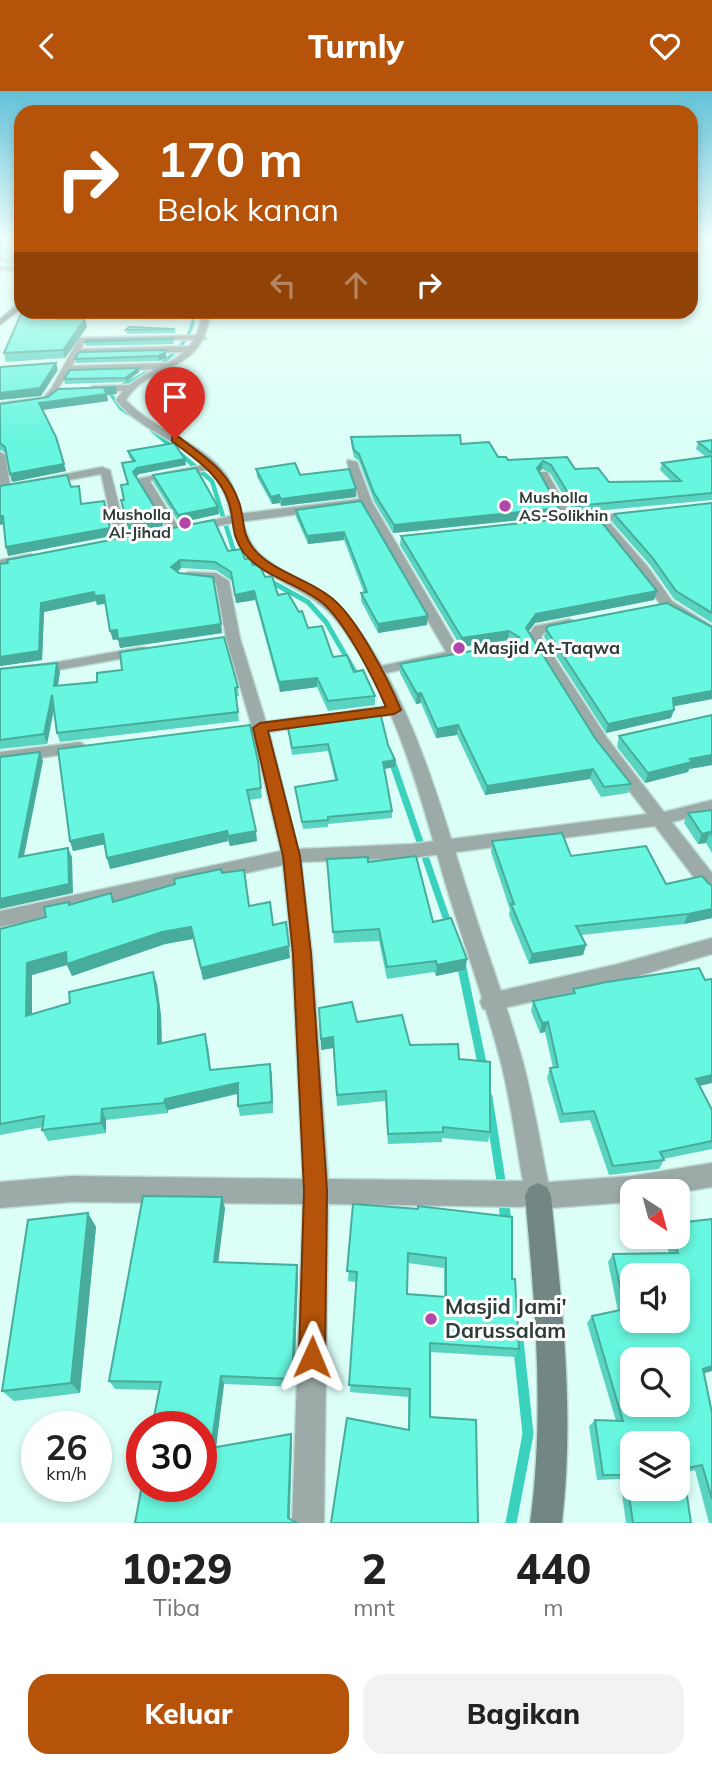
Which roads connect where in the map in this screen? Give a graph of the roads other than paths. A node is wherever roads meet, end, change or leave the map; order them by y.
1 (14, 311) edge
2 (205, 319) edge
3 (0, 323) edge
4 (203, 337) junction
5 (192, 349) junction
6 (75, 352) junction
7 (54, 364) edge
8 (66, 366) junction
9 (167, 366) junction
10 (129, 388) junction
11 (67, 389) edge
12 (79, 389) edge
13 (55, 390) junction
14 (0, 406) edge
15 (0, 455) edge
16 (352, 463) dead end
17 (212, 466) junction
18 (543, 474) edge
19 (3, 489) edge
20 (366, 502) junction
21 (649, 512) edge
22 (599, 519) junction
23 (228, 520) junction
24 (109, 544) edge
25 (41, 557) edge
26 (0, 564) edge
27 (181, 575) edge
28 (591, 619) edge
29 (712, 632) edge
30 (164, 648) edge
31 (376, 671) junction
32 (0, 673) edge
33 (381, 712) junction
34 (260, 728) junction
35 (234, 730) edge
36 (102, 745) edge
37 (0, 758) edge
38 (712, 806) edge
39 (660, 819) junction
40 (439, 847) junction
41 (291, 856) junction
42 (712, 887) edge
43 (0, 919) edge
44 (712, 946) edge
45 (491, 1002) junction
46 (712, 1175) edge
47 (316, 1191) junction
48 (0, 1195) edge
49 (530, 1195) junction
50 (308, 1523) edge
51 (546, 1523) edge

1 - 3 main road
2 - 4 street
4 - 5 street
4 - 6 street
5 - 6 street
5 - 9 street
6 - 8 street
7 - 8 street
8 - 9 street
8 - 13 street
9 - 10 street
10 - 12 street
10 - 17 street
11 - 13 street
13 - 14 street
15 - 19 street
16 - 20 street
17 - 23 street
17 - 23 street
18 - 22 street
19 - 24 street
20 - 23 street
20 - 31 street
21 - 22 street
22 - 29 street
23 - 31 street
25 - 26 street
27 - 34 street
28 - 39 street
30 - 32 street
31 - 33 street
33 - 34 street
33 - 40 street
34 - 35 street
34 - 41 street
36 - 37 street
38 - 39 street
39 - 40 street
39 - 42 street
40 - 41 street
40 - 45 street
41 - 43 street
41 - 47 street
44 - 45 street
45 - 49 street
46 - 49 street
47 - 48 street
47 - 49 street
47 - 50 street
49 - 51 main road

